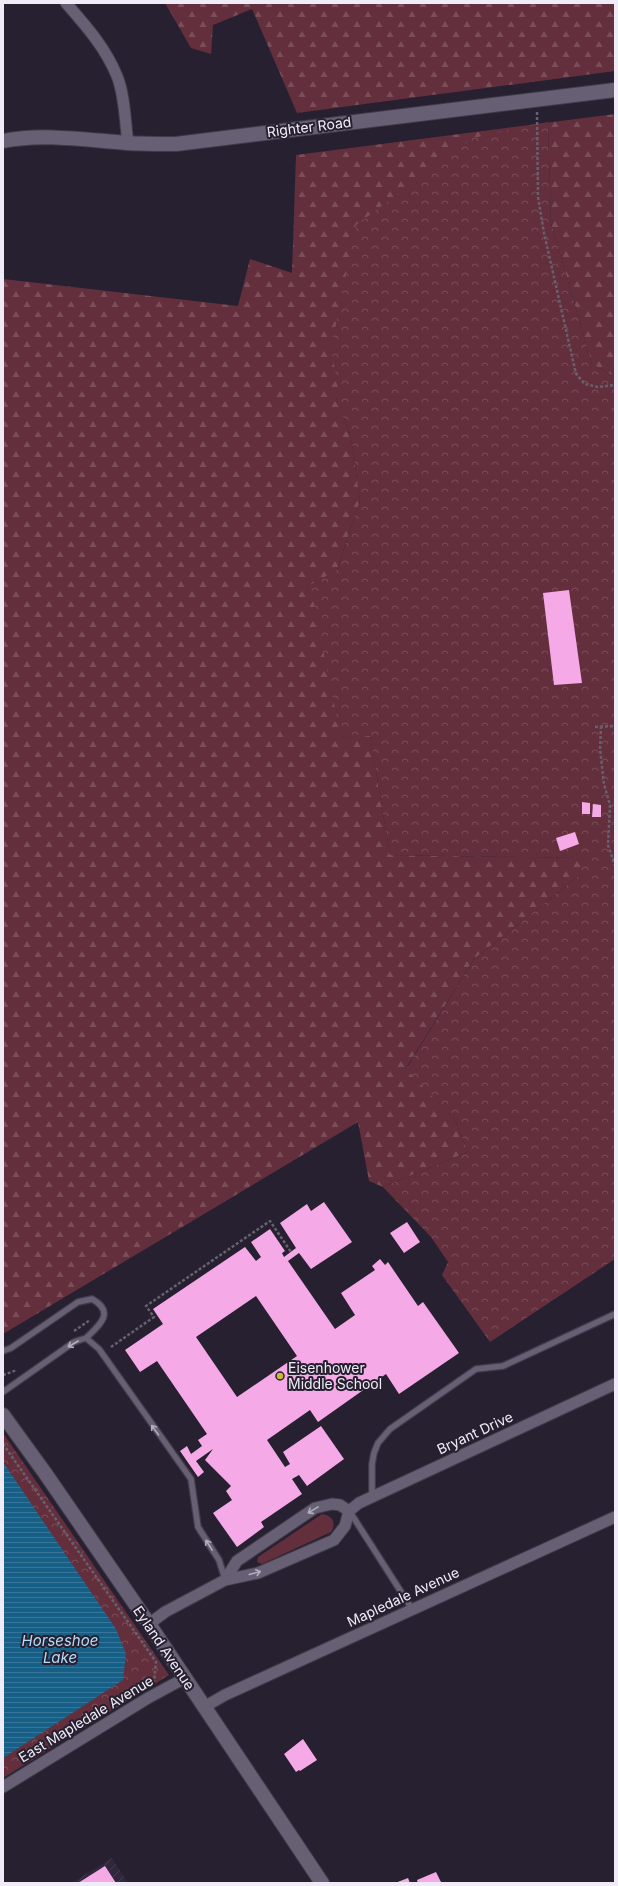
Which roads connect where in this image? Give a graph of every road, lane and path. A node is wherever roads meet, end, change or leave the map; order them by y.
1 (66, 3) edge
2 (615, 90) edge
3 (536, 100) junction
4 (3, 141) edge
5 (128, 143) junction
6 (615, 384) edge
7 (595, 726) dead end
8 (601, 726) junction
9 (615, 726) edge
10 (615, 866) edge
11 (291, 1252) dead end
12 (615, 1314) edge
13 (86, 1338) junction
14 (111, 1347) dead end
15 (3, 1351) edge
16 (615, 1384) edge
17 (3, 1392) edge
18 (3, 1415) edge
19 (3, 1444) edge
20 (372, 1497) junction
21 (348, 1511) junction
22 (615, 1517) edge
23 (225, 1580) junction
24 (412, 1609) junction
25 (149, 1624) junction
26 (185, 1678) junction
27 (154, 1684) dead end
28 (204, 1707) junction
29 (3, 1787) edge
30 (322, 1883) edge

1 - 5 street
2 - 3 street, Righter Road
3 - 5 street, Righter Road
3 - 6 path
4 - 5 street, Righter Road
7 - 8 path
8 - 9 path
8 - 10 path
11 - 14 path
12 - 20 lane
13 - 15 lane
13 -> 17 lane
23 -> 13 lane
16 - 20 street, Bryant Drive
18 - 25 street, Eyland Avenue
19 - 27 path
20 - 21 street, Bryant Drive
23 -> 21 street
21 -> 23 street
21 - 24 lane
22 - 24 street, Mapledale Avenue
23 - 25 street
24 - 28 street, Mapledale Avenue
25 - 26 street, Eyland Avenue
26 - 28 street, Eyland Avenue
26 - 29 street, East Mapledale Avenue
28 - 30 street, Eyland Avenue

